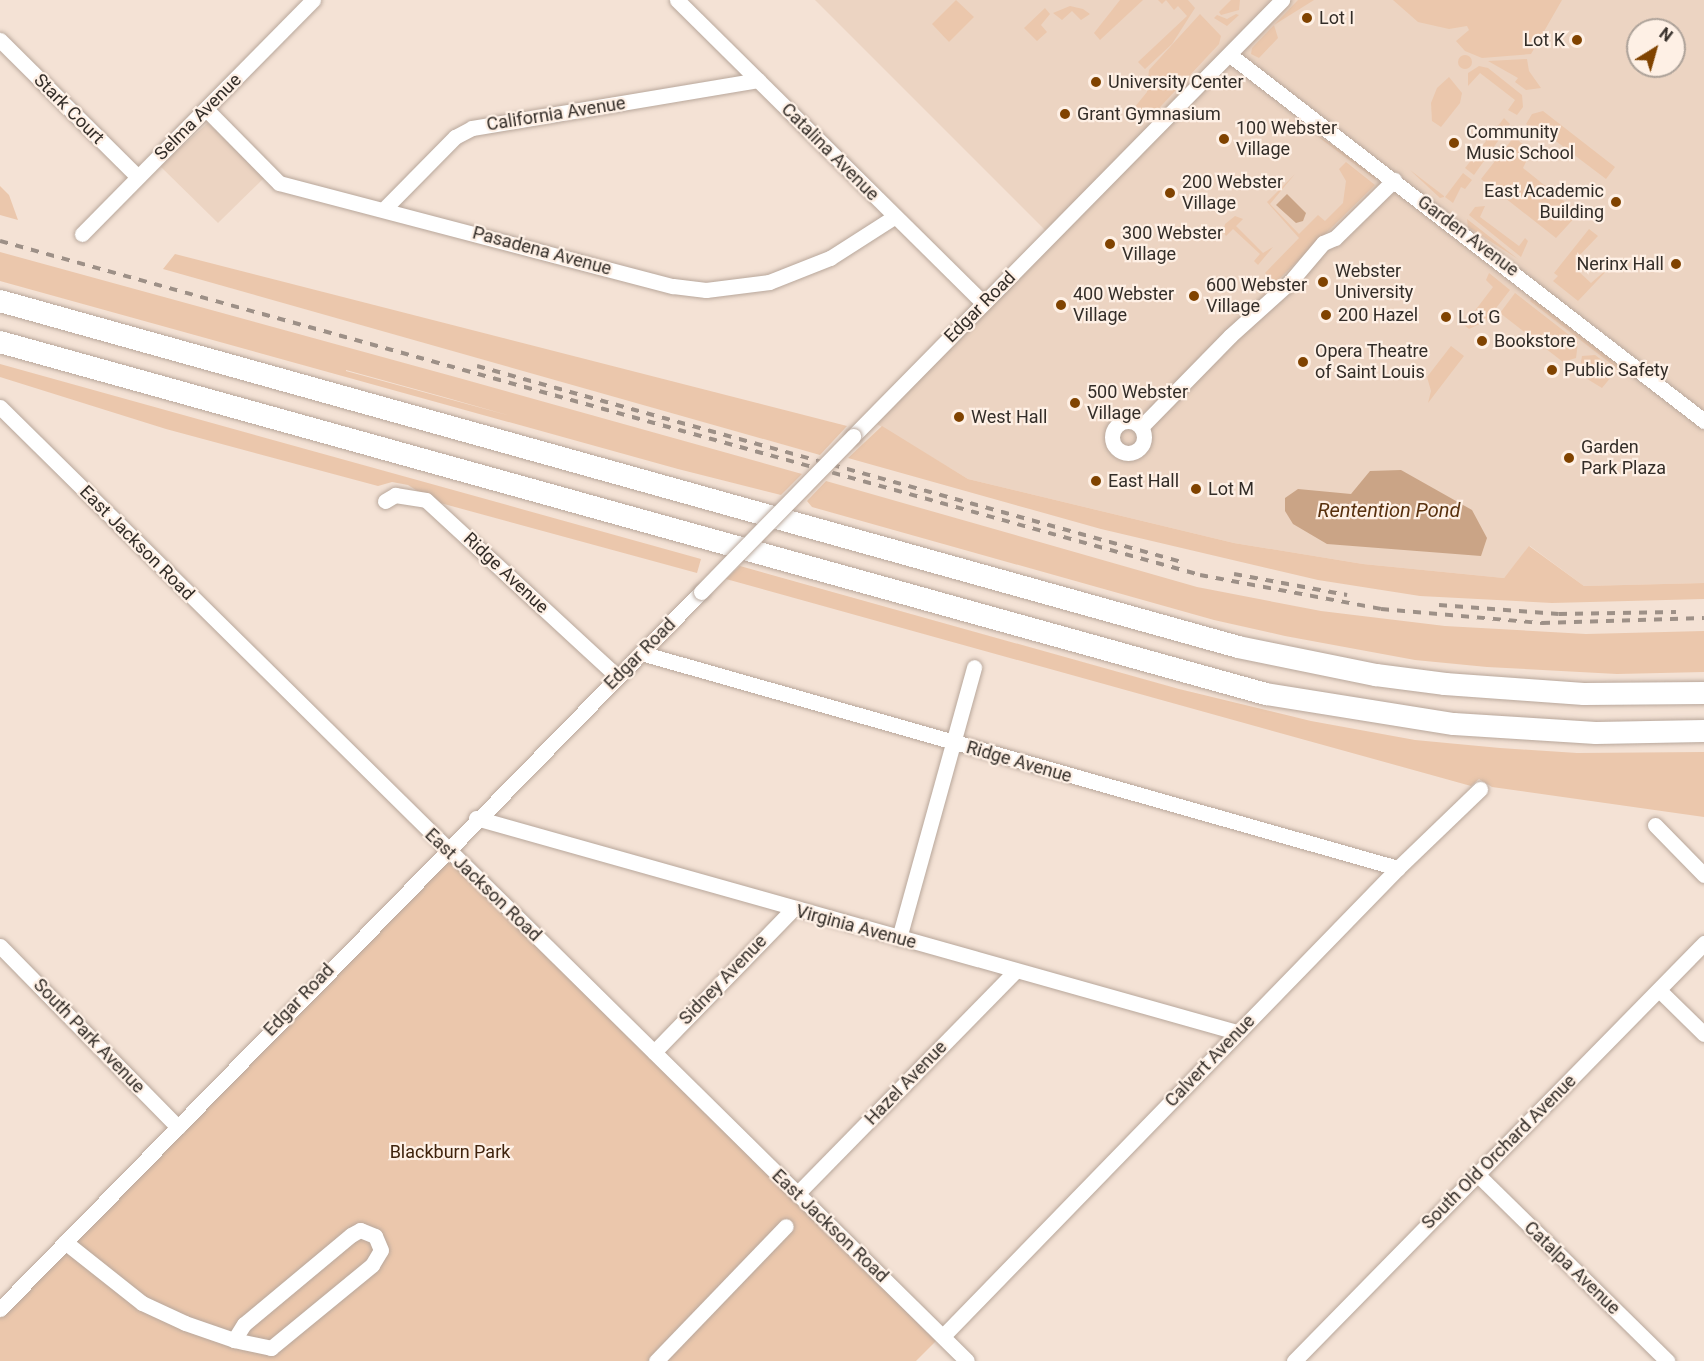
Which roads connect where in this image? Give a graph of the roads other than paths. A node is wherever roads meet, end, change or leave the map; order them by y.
1 (313, 0) edge
2 (677, 0) edge
3 (1282, 0) edge
4 (0, 40) edge
5 (1230, 55) junction
6 (758, 81) junction
7 (206, 109) junction
8 (138, 177) junction
9 (1389, 185) junction
10 (385, 208) junction
11 (894, 217) junction
12 (82, 234) dead end
13 (0, 301) edge
14 (983, 303) junction
15 (0, 342) edge
16 (0, 407) edge
17 (1704, 421) edge
18 (1141, 427) dead end
19 (384, 501) dead end
20 (640, 653) junction
21 (974, 667) dead end
22 (617, 676) junction
23 (1704, 693) edge
24 (1704, 732) edge
25 (953, 744) junction
26 (1480, 789) dead end
27 (476, 818) junction
28 (1655, 825) dead end
29 (446, 849) junction
30 (1398, 868) junction
31 (1704, 875) edge
32 (793, 909) junction
33 (899, 938) junction
34 (1704, 943) edge
35 (0, 946) edge
36 (1015, 971) junction
37 (1659, 990) junction
38 (1237, 1032) junction
39 (1704, 1034) edge
40 (654, 1052) junction
41 (178, 1127) junction
42 (1477, 1174) junction
43 (797, 1194) junction
44 (786, 1226) dead end
45 (65, 1242) junction
46 (0, 1310) edge
47 (943, 1336) junction
48 (234, 1340) junction
49 (1304, 1358) edge
50 (656, 1361) edge
51 (967, 1361) edge
52 (1667, 1361) edge

1 - 7 street, Selma Avenue
2 - 6 street, Catalina Avenue
3 - 5 street, Edgar Road
4 - 8 street, Stark Court
5 - 9 street, Garden Avenue
5 - 14 street, Edgar Road
6 - 10 street, California Avenue
6 - 11 street, Catalina Avenue
7 - 8 street, Selma Avenue
7 - 10 street, Pasadena Avenue
8 - 12 street, Selma Avenue
9 - 17 street, Garden Avenue
9 - 18 street
10 - 11 street, Pasadena Avenue
11 - 14 street, Catalina Avenue
13 - 23 highway
14 - 20 street, Edgar Road, bridge
15 - 24 highway
16 - 29 street, East Jackson Road
19 - 22 street, Ridge Avenue
20 - 22 street, Edgar Road
20 - 25 street, Ridge Avenue
21 - 25 street
22 - 27 street, Edgar Road
25 - 30 street, Ridge Avenue
25 - 33 street
26 - 30 street, Calvert Avenue
27 - 29 street, Edgar Road
27 - 32 street, Virginia Avenue
28 - 31 street
29 - 40 street, East Jackson Road
29 - 41 street, Edgar Road
30 - 38 street, Calvert Avenue
32 - 33 street, Virginia Avenue
32 - 40 street, Sidney Avenue
33 - 36 street, Virginia Avenue
34 - 37 street, South Old Orchard Avenue
35 - 41 street, South Park Avenue
36 - 38 street, Virginia Avenue
36 - 43 street, Hazel Avenue
37 - 39 street
37 - 42 street, South Old Orchard Avenue
38 - 47 street, Calvert Avenue
40 - 43 street, East Jackson Road
41 - 45 street, Edgar Road
42 - 49 street, South Old Orchard Avenue
42 - 52 street, Catalpa Avenue
43 - 47 street, East Jackson Road
44 - 50 street
45 - 46 street, Edgar Road
45 - 48 street
47 - 51 street, East Jackson Road
48 - 48 street

